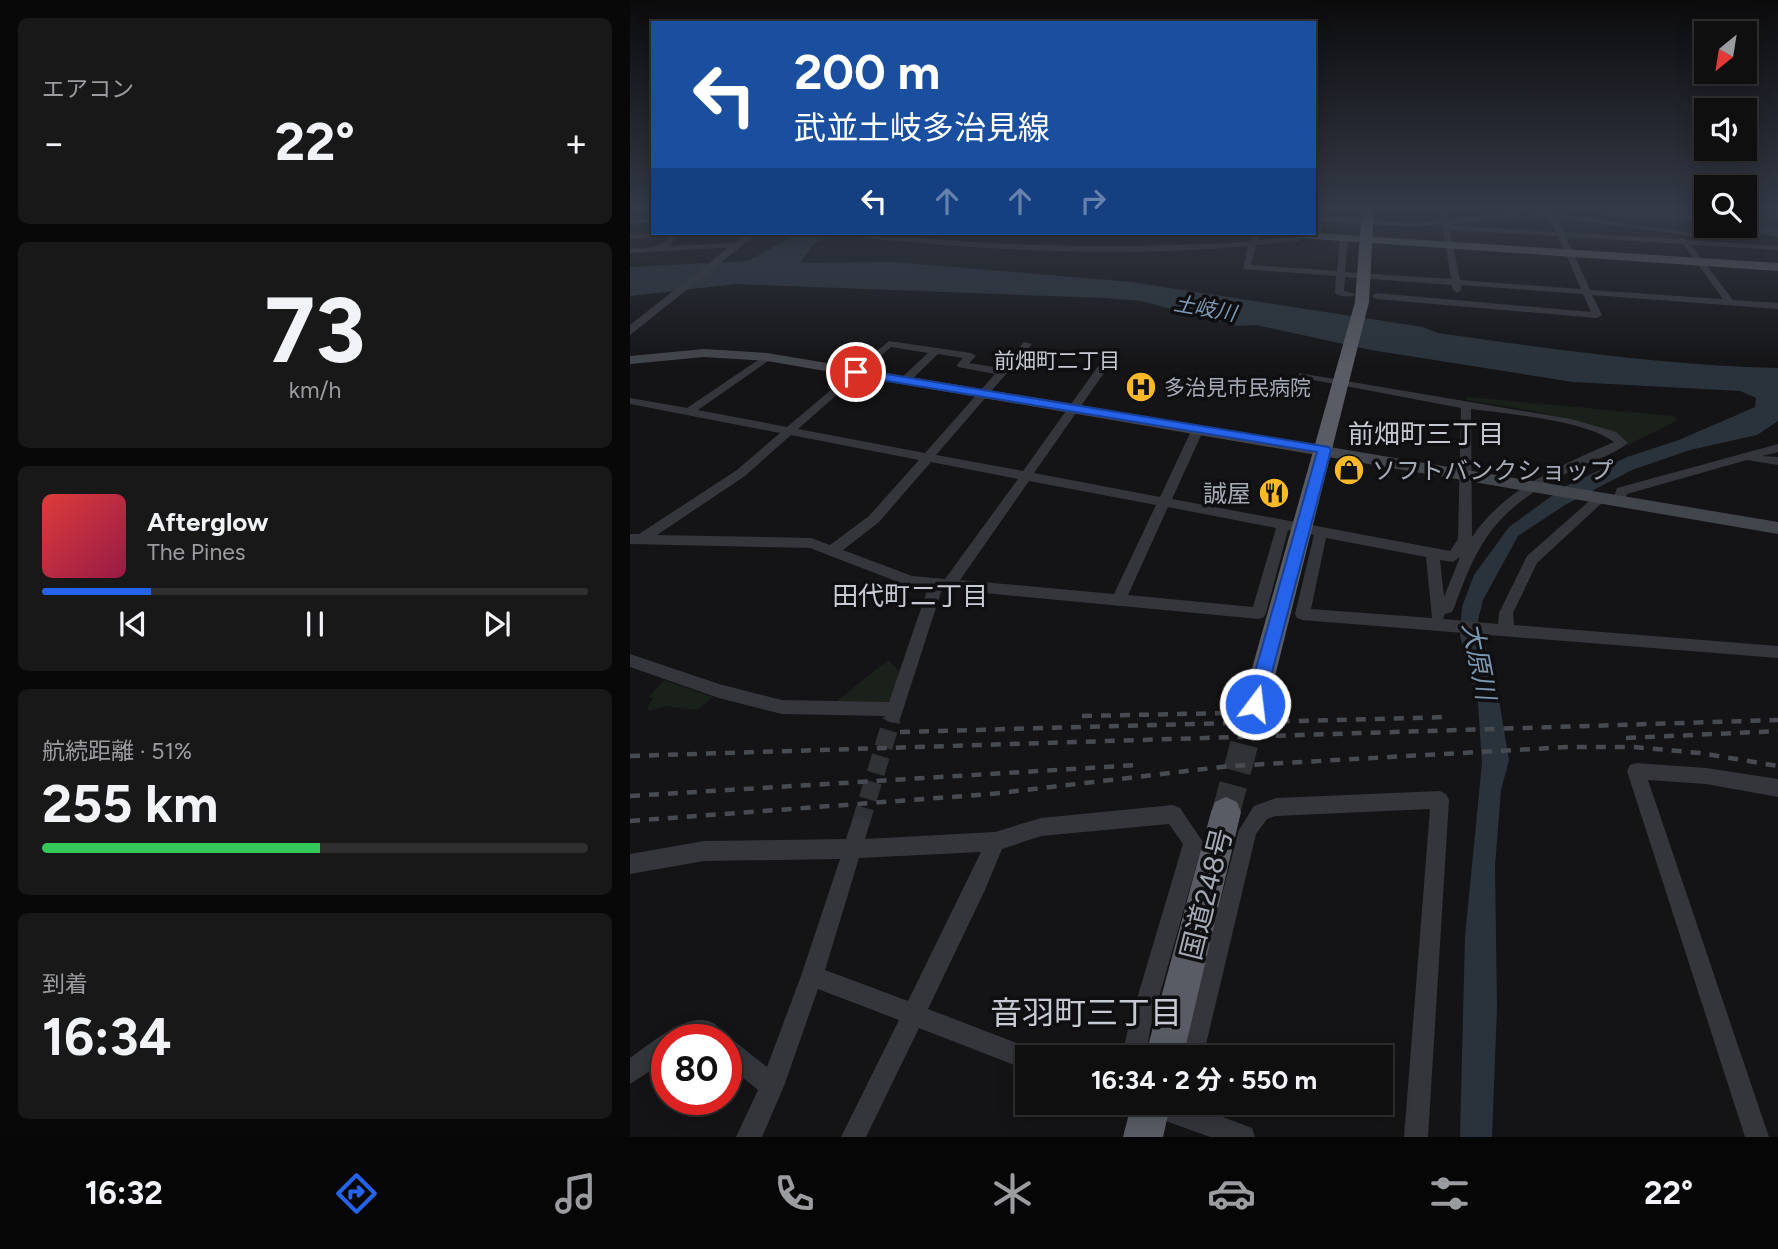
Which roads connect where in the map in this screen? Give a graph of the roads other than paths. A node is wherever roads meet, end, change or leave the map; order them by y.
1 (717, 261) edge
2 (1248, 261) edge
3 (1342, 261) edge
4 (1367, 261) edge
5 (1452, 261) edge
6 (1574, 261) edge
7 (1686, 261) edge
8 (1699, 262) junction
9 (1778, 267) edge
10 (1341, 273) junction
11 (1366, 275) junction
12 (1456, 282) junction
13 (1588, 292) junction
14 (1363, 297) junction
15 (1730, 302) junction
16 (1458, 304) junction
17 (1778, 306) edge
18 (634, 326) edge
19 (1027, 345) dead end
20 (936, 351) junction
21 (1113, 353) dead end
22 (767, 357) junction
23 (630, 360) edge
24 (856, 372) junction
25 (1003, 372) junction
26 (1303, 375) dead end
27 (1343, 379) junction
28 (904, 381) junction
29 (983, 394) junction
30 (630, 401) edge
31 (1466, 406) junction
32 (1073, 408) junction
33 (690, 411) junction
34 (1198, 429) junction
35 (789, 431) junction
36 (1778, 448) edge
37 (1324, 450) junction
38 (929, 456) junction
39 (1733, 459) junction
40 (1778, 461) edge
41 (1026, 475) junction
42 (1465, 475) junction
43 (1540, 487) junction
44 (1597, 498) junction
45 (1618, 502) junction
46 (1164, 503) junction
47 (1778, 528) edge
48 (1301, 529) junction
49 (634, 541) edge
50 (832, 551) junction
51 (1433, 553) junction
52 (942, 585) junction
53 (1118, 601) junction
54 (1438, 608) junction
55 (1447, 626) junction
56 (1506, 631) junction
57 (1778, 652) edge
58 (630, 660) edge
59 (1255, 704) tunnel mouth
60 (1778, 788) edge
61 (1226, 812) tunnel mouth
62 (860, 825) tunnel mouth
63 (995, 842) junction
64 (852, 849) junction
65 (630, 864) edge
66 (812, 976) junction
67 (913, 1014) junction
68 (1136, 1045) edge
69 (1167, 1045) edge
70 (1194, 1045) edge
71 (1015, 1053) edge
72 (651, 1057) edge
73 (742, 1062) edge
74 (630, 1072) edge
75 (772, 1086) junction
76 (1173, 1115) edge
77 (748, 1137) edge
78 (853, 1137) edge
79 (1243, 1137) edge
80 (1416, 1137) edge
81 (1757, 1137) edge

1 - 18 street
2 - 10 street
3 - 10 street
4 - 11 highway
5 - 12 street
6 - 13 street
7 - 8 main road
8 - 9 main road
8 - 15 street
10 - 11 street
10 - 14 street
11 - 12 street
11 - 14 highway
12 - 13 street
12 - 16 street
13 - 15 street
13 - 16 street
14 - 16 street
14 - 27 highway
15 - 17 street
19 - 25 street
20 - 24 street
20 - 25 street
20 - 28 street
21 - 32 street
22 - 23 main road
22 - 24 main road
22 - 33 street
24 - 28 main road
24 - 35 street
25 - 29 street
26 - 27 street
27 - 31 street
27 - 37 highway
28 - 29 main road
29 - 32 main road
29 - 38 street
30 - 33 street
31 - 42 street
31 - 43 street
32 - 34 main road
32 - 41 street
33 - 35 street
34 - 37 main road
34 - 46 street
35 - 38 street
35 - 49 street
36 - 39 street
37 - 42 main road
37 - 48 highway
38 - 41 street
38 - 50 street
39 - 40 street
39 - 45 street
41 - 46 street
41 - 52 street
42 - 43 main road
42 - 51 street
43 - 44 main road
43 - 54 street
44 - 45 main road
44 - 56 street
45 - 47 main road
46 - 48 street
46 - 53 street
48 - 51 street
48 - 53 street
48 - 55 street
48 - 59 highway
49 - 50 street
50 - 52 street
51 - 54 street
52 - 53 street
52 - 58 street
54 - 55 street
55 - 56 street
56 - 57 street
60 - 81 street
61 - 69 highway, 国道248号
62 - 64 street
63 - 64 street
63 - 67 street
63 - 68 street
64 - 65 street
64 - 66 street
66 - 67 street
66 - 75 street
67 - 71 street
67 - 78 street
70 - 80 street
72 - 74 street
73 - 75 street
75 - 77 street
76 - 79 street

